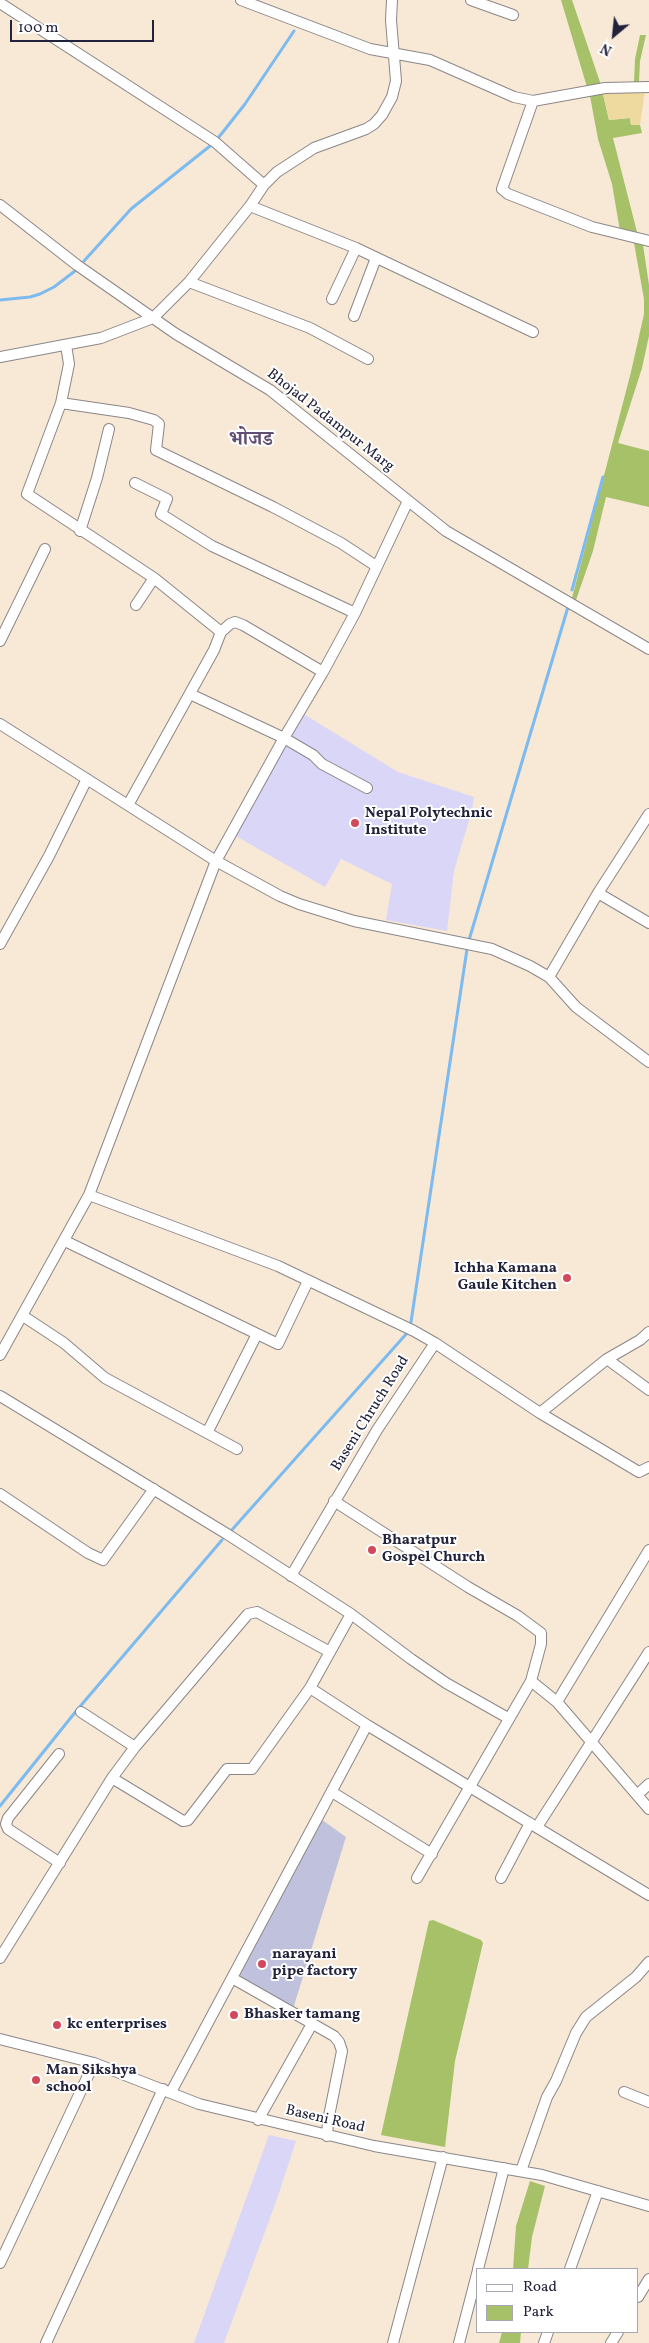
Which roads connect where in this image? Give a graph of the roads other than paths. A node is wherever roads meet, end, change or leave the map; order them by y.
1 (241, 0) edge
2 (392, 0) edge
3 (471, 0) edge
4 (0, 3) edge
5 (265, 5) edge
6 (513, 15) dead end
7 (395, 54) junction
8 (649, 87) edge
9 (533, 102) junction
10 (264, 184) junction
11 (0, 205) edge
12 (250, 206) junction
13 (649, 241) edge
14 (356, 248) junction
15 (376, 258) junction
16 (189, 282) junction
17 (332, 299) dead end
18 (354, 316) dead end
19 (153, 318) junction
20 (533, 332) dead end
21 (66, 345) junction
22 (0, 356) edge
23 (368, 359) dead end
24 (61, 403) junction
25 (109, 429) dead end
26 (135, 483) dead end
27 (408, 501) junction
28 (80, 531) junction
29 (45, 549) dead end
30 (376, 566) junction
31 (154, 578) junction
32 (136, 605) dead end
33 (355, 612) junction
34 (221, 632) junction
35 (0, 641) edge
36 (649, 649) edge
37 (323, 672) junction
38 (190, 694) junction
39 (0, 724) edge
40 (284, 738) junction
41 (87, 779) junction
42 (367, 788) dead end
43 (128, 806) junction
44 (649, 814) edge
45 (645, 828) edge
46 (216, 861) junction
47 (598, 893) junction
48 (649, 923) edge
49 (0, 944) edge
50 (549, 977) junction
51 (649, 1062) edge
52 (89, 1195) junction
53 (65, 1241) junction
54 (308, 1281) junction
55 (22, 1316) junction
56 (649, 1332) edge
57 (257, 1334) junction
58 (435, 1343) junction
59 (0, 1355) edge
60 (607, 1360) junction
61 (649, 1390) edge
62 (0, 1396) edge
63 (540, 1413) junction
64 (207, 1433) junction
65 (237, 1449) dead end
66 (649, 1467) edge
67 (154, 1490) junction
68 (0, 1494) edge
69 (334, 1502) junction
70 (649, 1550) edge
71 (291, 1576) junction
72 (351, 1614) junction
73 (330, 1652) junction
74 (649, 1652) edge
75 (531, 1681) junction
76 (310, 1688) junction
77 (557, 1702) junction
78 (81, 1712) dead end
79 (508, 1718) junction
80 (368, 1725) junction
81 (591, 1740) junction
82 (135, 1747) junction
83 (59, 1754) dead end
84 (112, 1778) junction
85 (649, 1784) edge
86 (470, 1788) junction
87 (332, 1792) junction
88 (637, 1795) junction
89 (649, 1809) edge
90 (533, 1825) junction
91 (432, 1854) junction
92 (60, 1863) junction
93 (417, 1878) dead end
94 (502, 1878) dead end
95 (649, 1895) edge
96 (0, 1958) edge
97 (649, 1962) edge
98 (232, 1978) junction
99 (312, 2024) junction
100 (0, 2039) edge
101 (94, 2063) junction
102 (167, 2091) junction
103 (624, 2092) dead end
104 (649, 2102) edge
105 (258, 2120) junction
106 (327, 2136) junction
107 (443, 2157) junction
108 (504, 2168) junction
109 (521, 2171) junction
110 (598, 2191) junction
111 (649, 2206) edge
112 (0, 2263) edge
113 (479, 2268) edge
114 (570, 2268) edge
115 (477, 2274) edge
116 (649, 2279) edge
117 (639, 2296) edge
118 (46, 2343) edge
119 (393, 2343) edge
120 (459, 2343) edge

1 - 5 street
2 - 7 street
3 - 6 street
4 - 10 street
5 - 7 street
7 - 9 street
7 - 10 street
8 - 9 street
9 - 13 street
10 - 12 street
11 - 19 street, Bhojad Padampur Marg
12 - 14 street
12 - 16 street
14 - 15 street
14 - 17 street
15 - 18 street
15 - 20 street
16 - 19 street
16 - 23 street
19 - 21 street
19 - 27 street, Bhojad Padampur Marg
21 - 22 street
21 - 24 street
24 - 28 street
24 - 30 street
25 - 28 street
26 - 33 street
27 - 30 street
27 - 36 street, Bhojad Padampur Marg
28 - 31 street
29 - 35 street
30 - 33 street
31 - 32 street
31 - 34 street
33 - 37 street
34 - 37 street
34 - 38 street
37 - 40 street
38 - 40 street
38 - 43 street
39 - 41 street
40 - 42 street
40 - 46 street
41 - 43 street
41 - 49 street
43 - 46 street
44 - 45 street
45 - 47 street
46 - 50 street
46 - 52 street
47 - 48 street
47 - 50 street
50 - 51 street
52 - 53 street
52 - 54 street
53 - 55 street
53 - 57 street
54 - 57 street
54 - 58 street
55 - 59 street
55 - 64 street
56 - 60 street
57 - 64 street
58 - 63 street
58 - 69 street, Baseni Chruch Road
60 - 61 street
60 - 63 street
62 - 67 street
63 - 66 street
64 - 65 street
67 - 68 street
67 - 71 street
69 - 71 street, Baseni Chruch Road
69 - 75 street
70 - 77 street
71 - 72 street
72 - 73 street
72 - 79 street
73 - 76 street
73 - 82 street
74 - 81 street
75 - 77 street
75 - 79 street
76 - 80 street
76 - 84 street
77 - 81 street
78 - 82 street
79 - 86 street
80 - 86 street
80 - 87 street
81 - 88 street
81 - 90 street
82 - 84 street
83 - 92 street
84 - 92 street
85 - 88 street
86 - 90 street
86 - 91 street
87 - 91 street
87 - 98 street
88 - 89 street
90 - 94 street
90 - 95 street
91 - 93 street
92 - 96 street
97 - 109 street
98 - 99 street
98 - 102 street
99 - 105 street
99 - 106 street
100 - 101 street, Baseni Road
101 - 102 street, Baseni Road
101 - 112 street
102 - 105 street, Baseni Road
102 - 118 street
103 - 104 street
105 - 106 street, Baseni Road
106 - 107 street, Baseni Road
107 - 108 street, Baseni Road
107 - 119 street
108 - 109 street, Baseni Road
108 - 113 street
109 - 110 street, Baseni Road
110 - 111 street, Baseni Road
110 - 114 street
115 - 120 street
116 - 117 street

